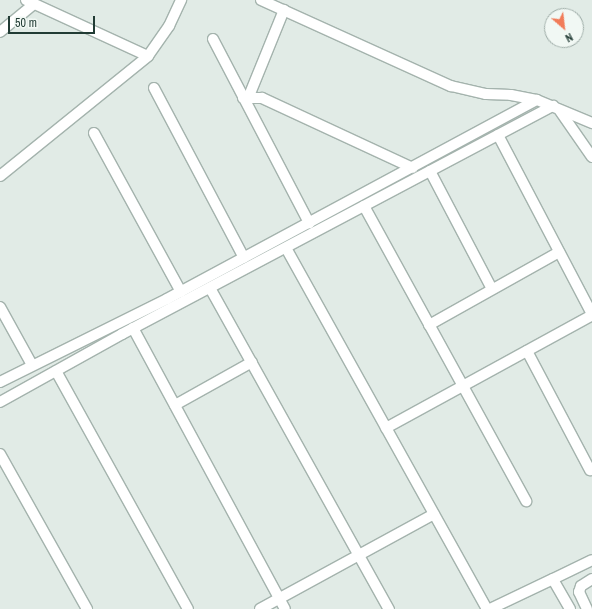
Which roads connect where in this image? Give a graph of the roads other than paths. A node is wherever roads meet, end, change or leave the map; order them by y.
1 (181, 0) edge
2 (261, 0) edge
3 (30, 2) edge
4 (284, 10) junction
5 (0, 32) edge
6 (213, 39) dead end
7 (148, 56) junction
8 (154, 88) dead end
9 (246, 97) junction
10 (537, 100) junction
11 (557, 108) junction
12 (592, 123) edge
13 (94, 133) dead end
14 (498, 135) junction
15 (592, 157) edge
16 (413, 168) junction
17 (430, 171) junction
18 (0, 176) edge
19 (364, 206) junction
20 (309, 223) junction
21 (286, 248) junction
22 (559, 252) junction
23 (244, 258) junction
24 (210, 288) junction
25 (492, 289) junction
26 (181, 292) junction
27 (0, 308) edge
28 (592, 314) edge
29 (429, 325) junction
30 (133, 328) junction
31 (527, 350) junction
32 (252, 362) junction
33 (32, 365) junction
34 (56, 371) junction
35 (0, 382) edge
36 (463, 386) junction
37 (0, 402) edge
38 (175, 405) junction
39 (386, 428) junction
40 (0, 454) edge
41 (590, 470) dead end
42 (526, 501) dead end
43 (434, 514) junction
44 (359, 555) junction
45 (592, 560) edge
46 (553, 579) junction
47 (592, 579) edge
48 (279, 598) junction
49 (88, 609) edge
50 (188, 609) edge
51 (260, 609) edge
52 (285, 609) edge
53 (389, 609) edge
54 (488, 609) edge
55 (570, 609) edge
56 (587, 609) edge

1 - 7 street
2 - 4 street
3 - 5 street
3 - 7 street
4 - 9 street
4 - 10 street
6 - 9 street
7 - 18 street
8 - 23 street
9 - 16 street
9 - 20 street
10 - 11 street
10 - 16 street
11 - 12 street
11 - 14 street
11 - 15 street
13 - 26 street
14 - 17 street
14 - 22 street
16 - 20 street
17 - 19 street
17 - 25 street
19 - 21 street
19 - 29 street
20 - 23 street
21 - 24 street
21 - 39 street
22 - 25 street
22 - 28 street
23 - 26 street
24 - 30 street
24 - 32 street
25 - 29 street
26 - 33 street
27 - 33 street
28 - 31 street
29 - 36 street
30 - 34 street
30 - 38 street
31 - 36 street
31 - 41 street
32 - 38 street
32 - 44 street
33 - 35 street
34 - 37 street
34 - 50 street
36 - 39 street
36 - 42 street
38 - 48 street
39 - 43 street
40 - 49 street
43 - 44 street
43 - 54 street
44 - 48 street
44 - 53 street
45 - 46 street
46 - 54 street
46 - 55 street
47 - 56 street
48 - 51 street
48 - 52 street

